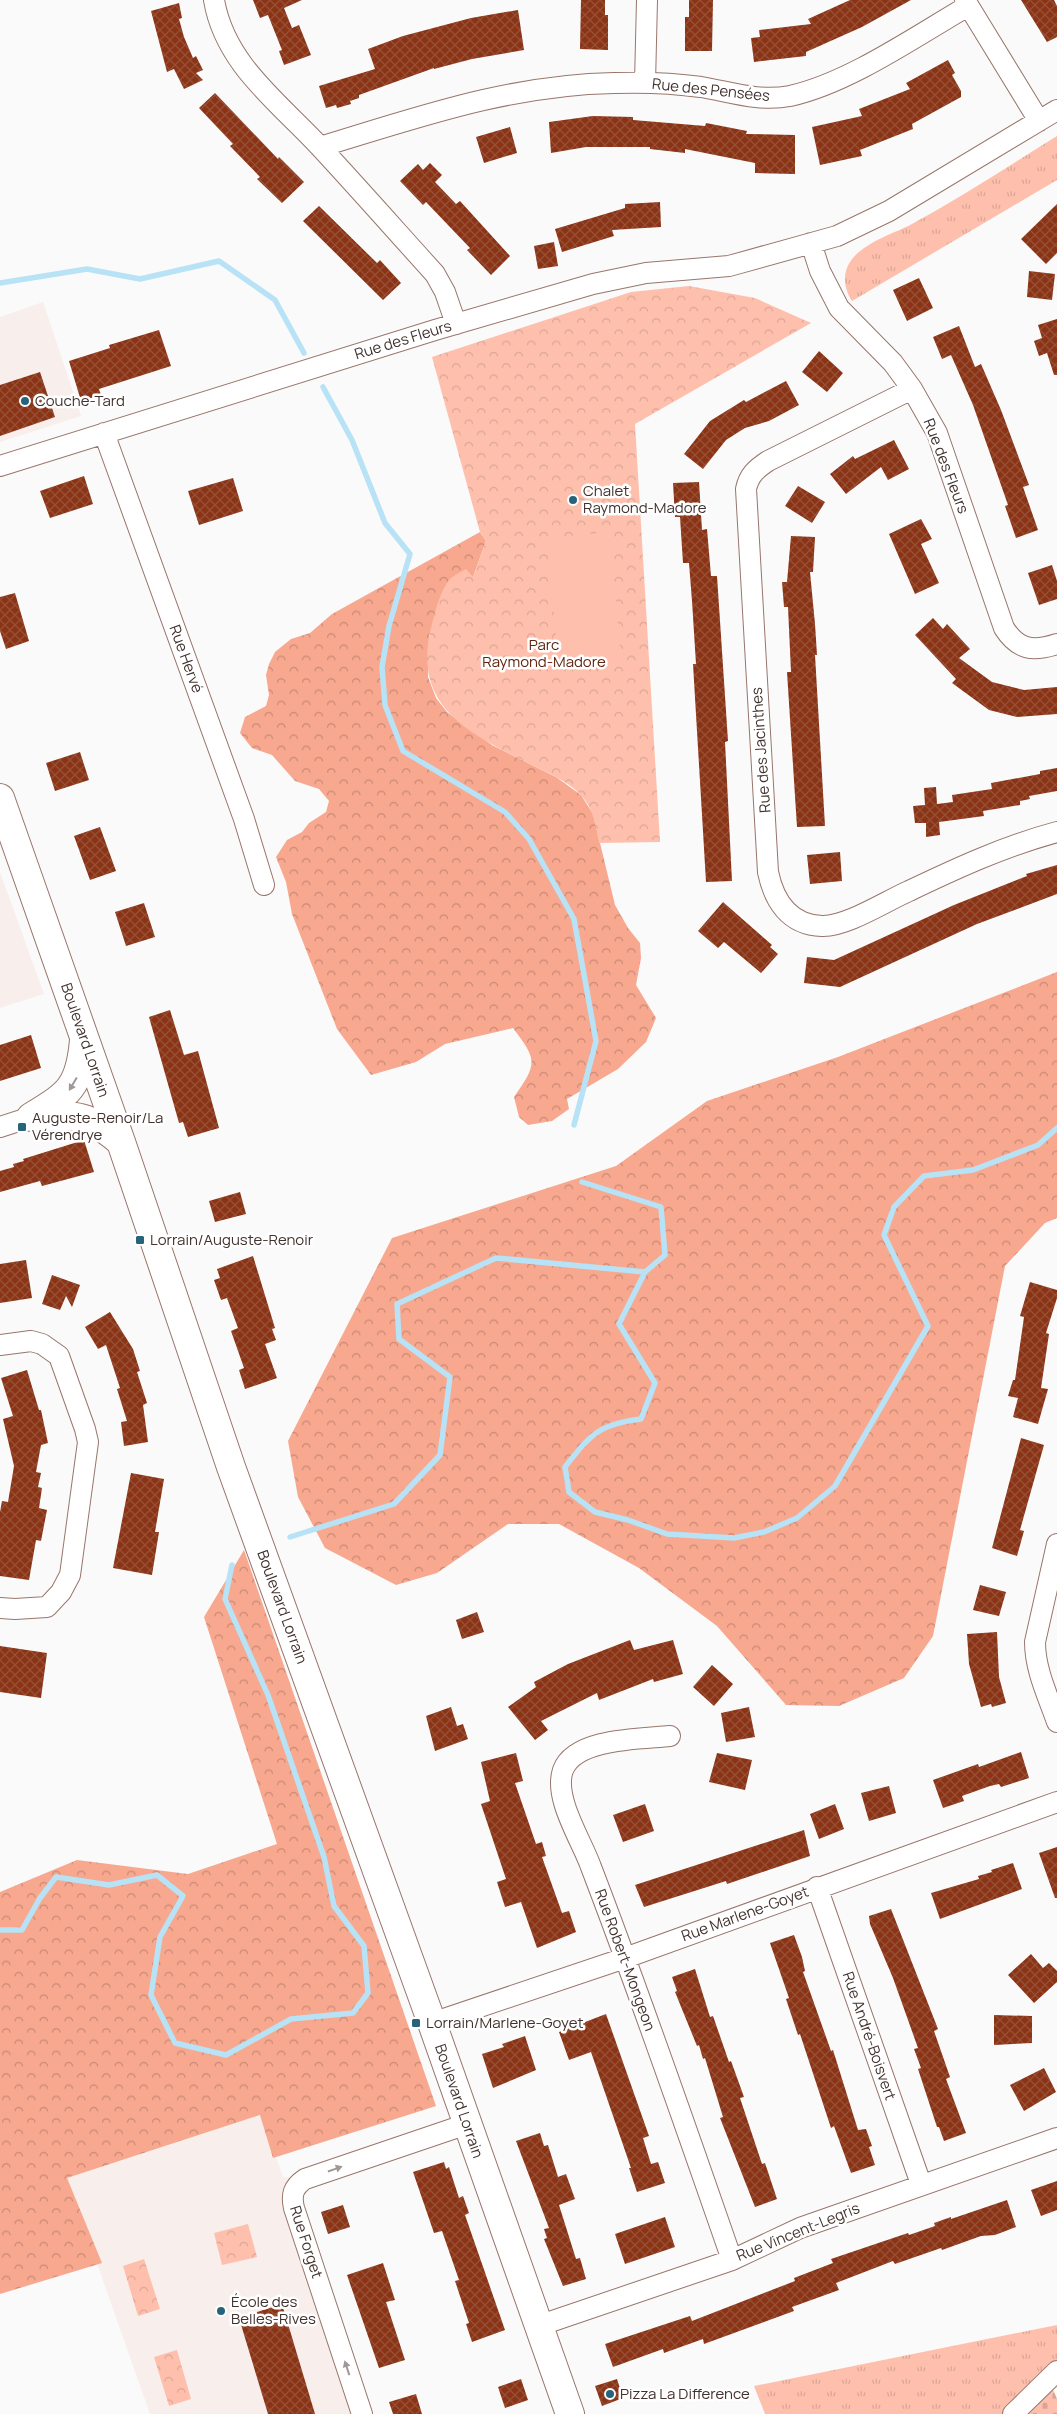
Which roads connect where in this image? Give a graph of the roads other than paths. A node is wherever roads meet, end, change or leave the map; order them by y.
1 (214, 0) edge
2 (647, 0) edge
3 (967, 3) edge
4 (645, 83) junction
5 (1057, 110) edge
6 (1039, 121) junction
7 (320, 147) junction
8 (811, 244) junction
9 (456, 324) junction
10 (912, 389) junction
11 (104, 433) junction
12 (0, 466) edge
13 (1057, 644) edge
14 (0, 798) edge
15 (1057, 832) edge
16 (264, 885) dead end
17 (84, 1037) junction
18 (31, 1117) junction
19 (0, 1127) edge
20 (121, 1142) junction
21 (0, 1345) edge
22 (1057, 1544) edge
23 (1052, 1582) edge
24 (0, 1608) edge
25 (1057, 1722) edge
26 (670, 1736) dead end
27 (1057, 1802) edge
28 (817, 1887) junction
29 (626, 1958) junction
30 (432, 2023) junction
31 (467, 2124) junction
32 (1057, 2138) edge
33 (921, 2184) junction
34 (732, 2260) junction
35 (538, 2326) junction
36 (1057, 2371) edge
37 (362, 2414) edge
38 (570, 2414) edge
39 (1012, 2414) edge

1 - 7 street
2 - 4 street
3 - 4 street, Rue des Pensées
3 - 6 street
4 - 7 street, Rue des Pensées
5 - 6 street, Rue des Fleurs
6 - 8 street, Rue des Fleurs
7 - 9 street
8 - 9 street, Rue des Fleurs
8 - 10 street, Rue des Fleurs
9 - 11 street, Rue des Fleurs
10 - 13 street, Rue des Fleurs
10 - 15 street, Rue des Jacinthes
11 - 12 street, Rue des Fleurs
11 - 16 street, Rue Hervé
14 - 17 main road, Boulevard Lorrain
17 -> 18 main road
17 - 20 main road, Boulevard Lorrain
18 - 19 street
18 - 20 main road
20 - 30 main road, Boulevard Lorrain
21 - 24 street
22 - 23 street
23 - 25 street
26 - 29 street, Rue Robert-Mongeon
27 - 28 street, Rue Marlene-Goyet
28 - 29 street, Rue Marlene-Goyet
28 - 33 street, Rue André-Boisvert
29 - 30 street, Rue Marlene-Goyet
29 - 34 street, Rue Robert-Mongeon
30 - 31 main road, Boulevard Lorrain
31 - 35 main road, Boulevard Lorrain
37 -> 31 street, Rue Forget
32 - 33 street, Rue Vincent-Legris
33 - 34 street, Rue Vincent-Legris
34 - 35 street, Rue Vincent-Legris
35 - 38 main road, Boulevard Lorrain
36 - 39 street

